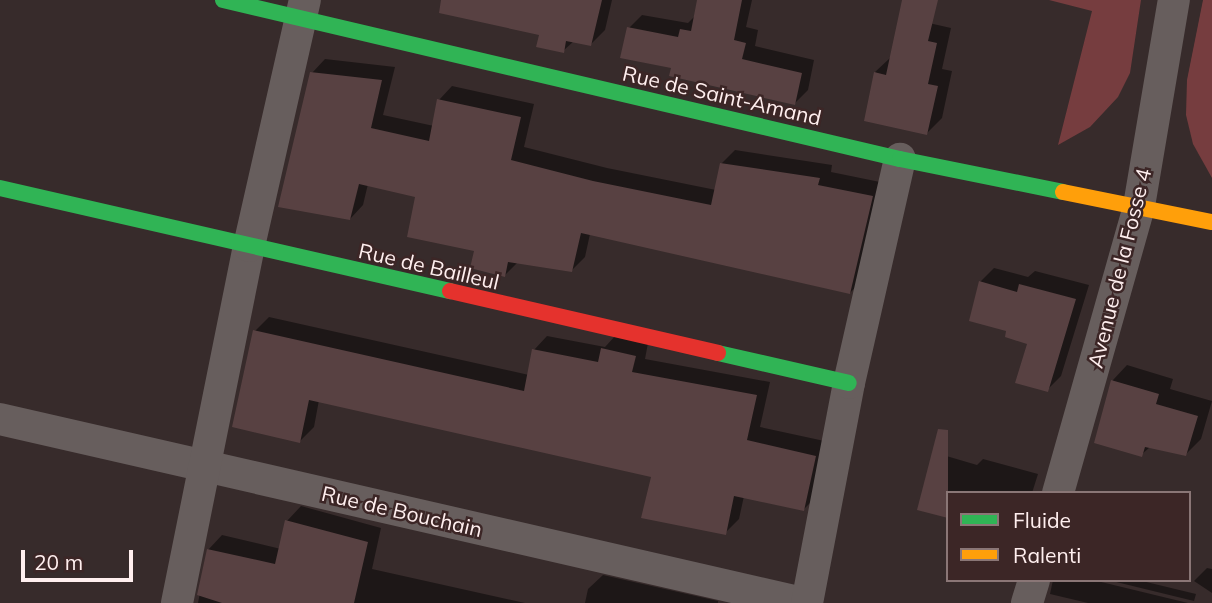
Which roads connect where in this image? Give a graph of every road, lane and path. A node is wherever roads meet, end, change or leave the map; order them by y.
1 (223, 0) edge
2 (1174, 0) edge
3 (303, 9) edge
4 (900, 159) junction
5 (0, 188) edge
6 (1139, 206) junction
7 (1212, 222) edge
8 (249, 246) junction
9 (849, 383) junction
10 (0, 419) edge
11 (204, 465) junction
12 (1059, 491) edge
13 (1033, 582) edge
14 (177, 603) edge
15 (805, 603) edge
16 (1027, 603) edge

1 - 3 street, Rue de Saint-Amand
2 - 6 street, Avenue de la Fosse 4
3 - 4 street, Rue de Saint-Amand
3 - 8 street
4 - 6 street, Rue de Saint-Amand
4 - 9 street
5 - 8 street, Rue de Bailleul
6 - 7 street, Rue de Saint-Amand
6 - 12 street, Avenue de la Fosse 4
8 - 9 street, Rue de Bailleul
8 - 11 street
9 - 15 street
10 - 11 street, Rue de Bouchain
11 - 14 street
11 - 15 street, Rue de Bouchain
13 - 16 street

